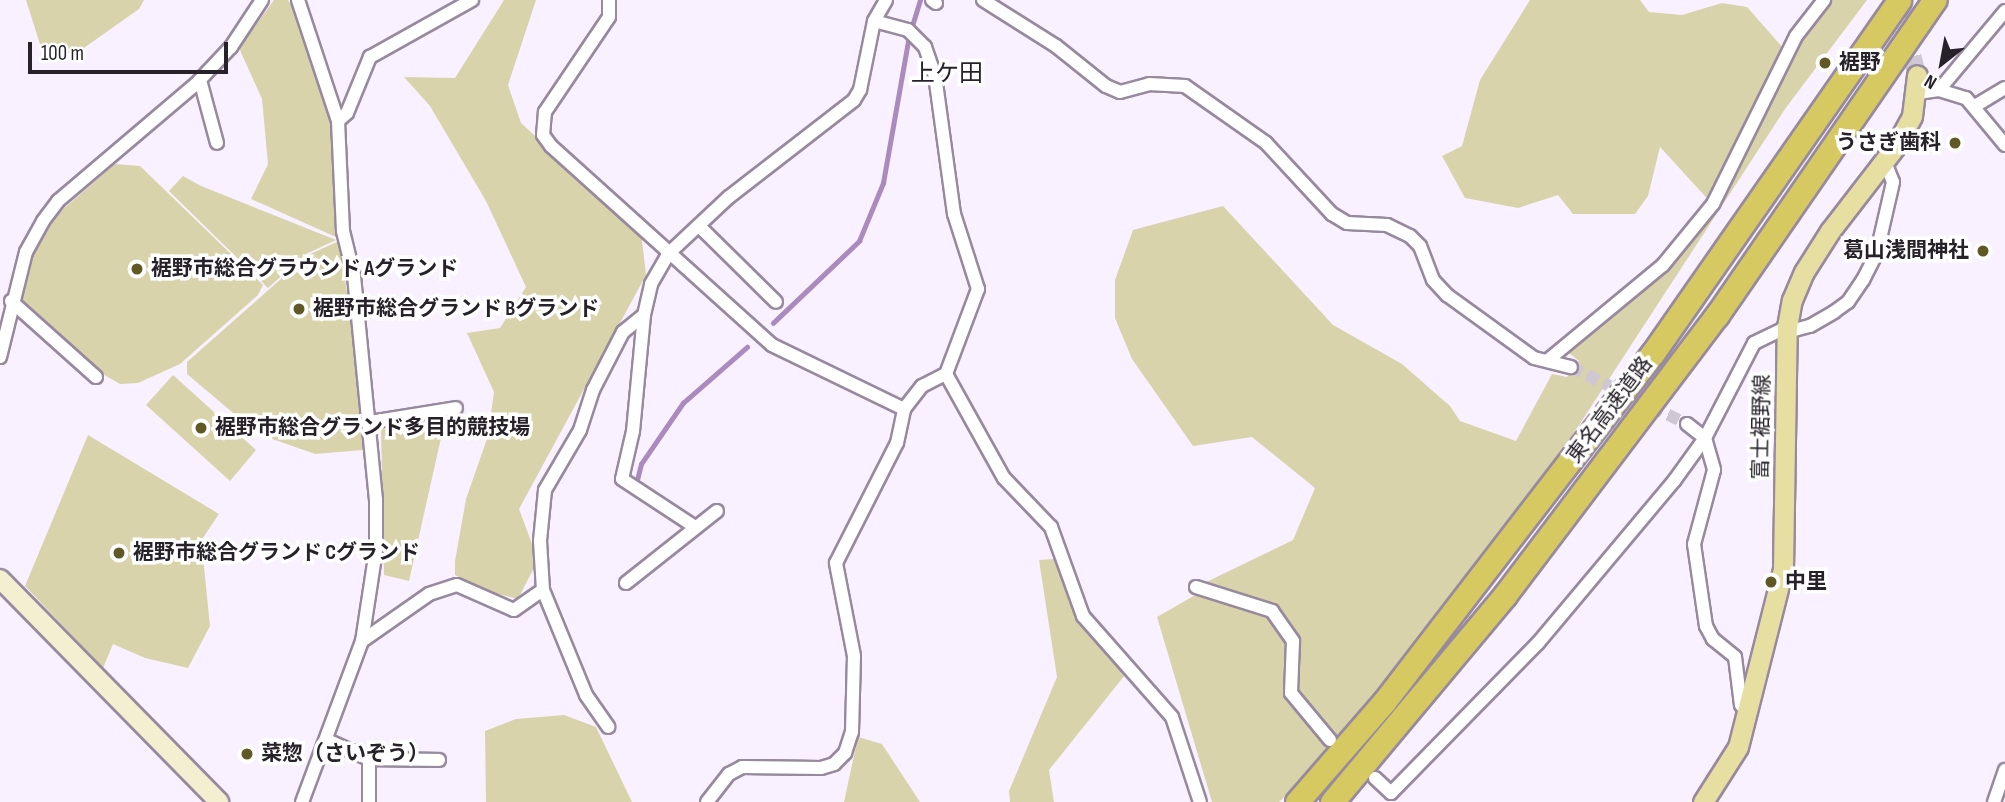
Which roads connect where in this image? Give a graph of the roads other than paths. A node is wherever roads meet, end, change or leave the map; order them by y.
1 (262, 0) edge
2 (298, 0) edge
3 (472, 0) edge
4 (609, 0) edge
5 (886, 0) edge
6 (983, 0) edge
7 (1824, 0) edge
8 (1899, 0) edge
9 (1934, 0) edge
10 (2005, 11) edge
11 (874, 21) junction
12 (200, 80) junction
13 (1917, 84) joint
14 (2005, 88) edge
15 (1938, 90) junction
16 (1975, 106) junction
17 (338, 121) junction
18 (217, 143) dead end
19 (2005, 145) edge
20 (1885, 162) junction
21 (699, 226) junction
22 (668, 254) junction
23 (11, 301) junction
24 (776, 302) dead end
25 (644, 315) junction
26 (3, 324) edge
27 (1787, 329) junction
28 (0, 356) edge
29 (1548, 360) junction
30 (1571, 367) tunnel mouth
31 (946, 374) junction
32 (96, 377) dead end
33 (456, 408) dead end
34 (904, 410) junction
35 (370, 422) junction
36 (1687, 424) tunnel mouth
37 (1705, 438) junction
38 (718, 511) dead end
39 (695, 527) junction
40 (0, 579) edge
41 (626, 583) dead end
42 (1196, 587) dead end
43 (543, 590) junction
44 (362, 641) junction
45 (1749, 714) junction
46 (608, 727) dead end
47 (327, 740) junction
48 (1330, 740) dead end
49 (369, 759) junction
50 (439, 760) dead end
51 (2005, 770) edge
52 (1375, 778) dead end
53 (1387, 797) edge
54 (219, 802) edge
55 (302, 802) edge
56 (369, 802) edge
57 (708, 802) edge
58 (1200, 802) edge
59 (1297, 802) edge
60 (1332, 802) edge
61 (1703, 802) edge
62 (1994, 802) edge

1 - 12 street
2 - 17 street
3 - 17 street
4 - 22 street
5 - 11 street
6 - 29 street
7 - 29 street
8 - 59 highway, 東名高速道路
9 - 60 highway, 東名高速道路
10 - 15 street
11 - 21 street
11 - 31 street
12 - 18 street
12 - 23 street
13 - 15 street
13 - 20 main road, 富士裾野線
14 - 16 street
15 - 16 street
16 - 19 street
17 - 35 street
20 - 27 main road, 富士裾野線
20 - 27 street
21 - 22 street
21 - 24 street
22 - 25 street
22 - 34 street
23 - 26 street
23 - 32 street
25 - 39 street
25 - 43 street
26 - 28 street
27 - 37 street
27 - 45 main road, 富士裾野線
29 - 30 street
31 - 34 street
31 - 58 street
33 - 35 street
34 - 57 street
35 - 44 street
36 - 37 street
37 - 45 street
37 - 53 street
38 - 39 street
39 - 41 street
40 - 54 street
42 - 48 street
43 - 44 street
43 - 46 street
44 - 47 street
45 - 61 main road, 富士裾野線
47 - 49 street
47 - 55 street
49 - 50 street
49 - 56 street
51 - 62 street
52 - 53 street

